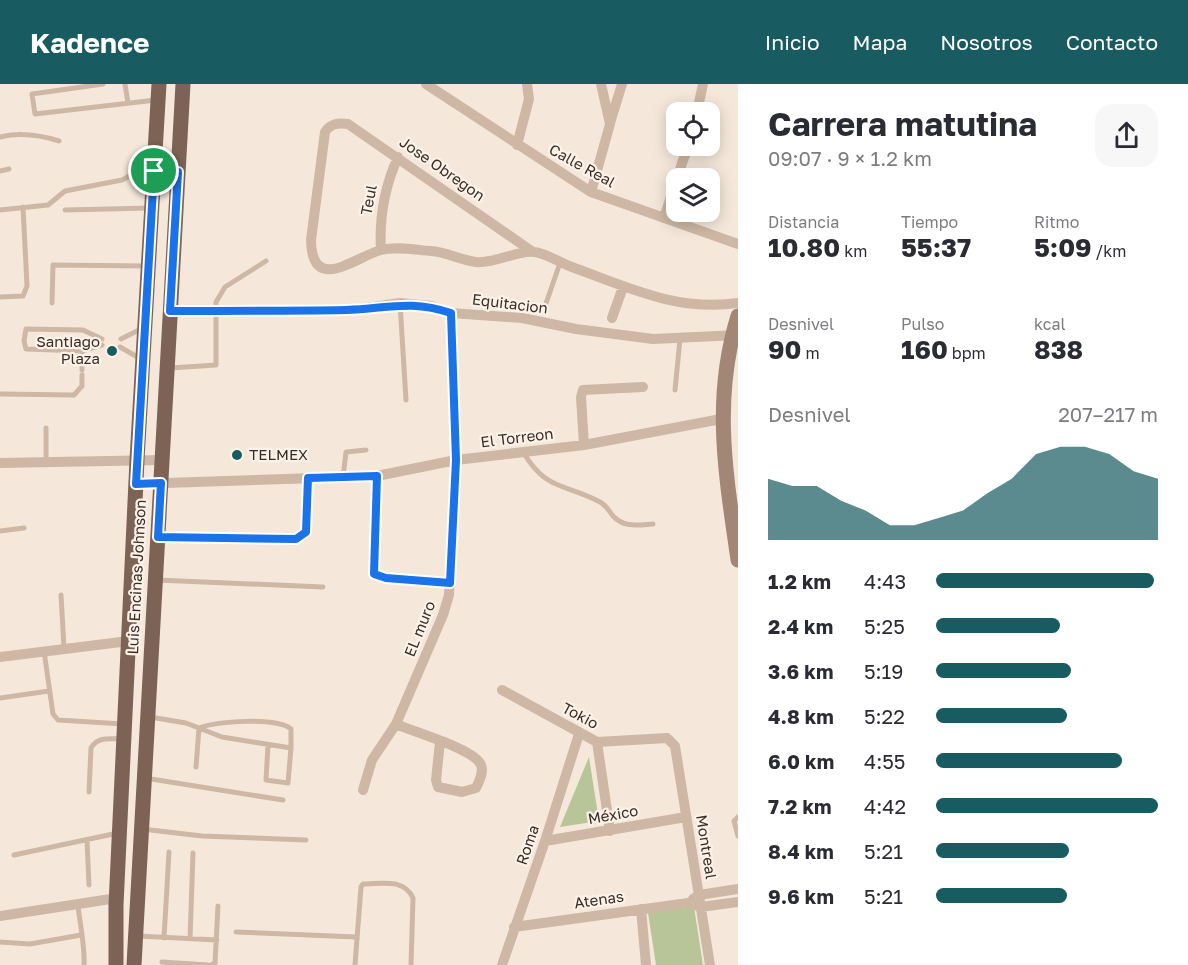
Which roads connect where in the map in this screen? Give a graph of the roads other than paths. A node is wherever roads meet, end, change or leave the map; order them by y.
1 (103, 84) edge
2 (125, 84) edge
3 (183, 84) edge
4 (426, 84) edge
5 (527, 84) edge
6 (601, 84) edge
7 (622, 84) edge
8 (703, 84) edge
9 (159, 92) edge
10 (699, 102) edge
11 (128, 103) junction
12 (610, 124) junction
13 (0, 137) edge
14 (59, 141) dead end
15 (517, 145) junction
16 (398, 157) junction
17 (9, 169) dead end
18 (0, 171) edge
19 (154, 171) junction
20 (178, 172) junction
21 (591, 192) junction
22 (22, 207) junction
23 (152, 208) junction
24 (0, 210) edge
25 (65, 210) dead end
26 (666, 212) edge
27 (664, 218) junction
28 (738, 244) edge
29 (381, 250) junction
30 (533, 252) junction
31 (266, 261) dead end
32 (560, 263) junction
33 (148, 272) junction
34 (623, 287) junction
35 (0, 297) edge
36 (52, 303) dead end
37 (400, 303) junction
38 (738, 303) edge
39 (170, 311) junction
40 (216, 311) junction
41 (543, 312) dead end
42 (451, 313) junction
43 (738, 316) edge
44 (612, 318) dead end
45 (145, 326) junction
46 (735, 335) edge
47 (94, 337) junction
48 (121, 339) dead end
49 (680, 339) junction
50 (95, 346) junction
51 (120, 347) dead end
52 (82, 351) junction
53 (143, 361) junction
54 (167, 368) junction
55 (643, 387) dead end
56 (675, 390) dead end
57 (2, 394) dead end
58 (405, 400) dead end
59 (722, 419) junction
60 (46, 428) dead end
61 (584, 445) junction
62 (366, 450) dead end
63 (523, 452) junction
64 (136, 460) junction
65 (162, 460) junction
66 (456, 460) junction
67 (46, 462) junction
68 (0, 463) edge
69 (377, 476) junction
70 (343, 477) junction
71 (308, 478) junction
72 (161, 483) junction
73 (136, 484) junction
74 (653, 524) dead end
75 (24, 528) dead end
76 (0, 531) edge
77 (158, 537) junction
78 (738, 560) edge
79 (155, 580) junction
80 (450, 583) junction
81 (323, 587) dead end
82 (61, 595) dead end
83 (129, 641) junction
84 (64, 648) junction
85 (44, 651) junction
86 (0, 657) edge
87 (502, 690) dead end
88 (49, 691) junction
89 (0, 698) edge
90 (147, 716) junction
91 (396, 724) junction
92 (199, 728) junction
93 (124, 732) junction
94 (579, 734) junction
95 (440, 742) junction
96 (597, 742) junction
97 (268, 744) junction
98 (291, 748) junction
99 (196, 768) dead end
100 (144, 777) junction
101 (363, 790) dead end
102 (89, 792) dead end
103 (283, 800) dead end
104 (686, 817) junction
105 (738, 817) edge
106 (141, 828) junction
107 (610, 831) junction
108 (119, 833) junction
109 (738, 836) edge
110 (306, 840) dead end
111 (87, 841) junction
112 (545, 841) junction
113 (169, 852) dead end
114 (193, 853) dead end
115 (14, 855) dead end
116 (89, 885) dead end
117 (738, 888) edge
118 (699, 895) junction
119 (116, 901) junction
120 (738, 902) edge
121 (688, 903) junction
122 (78, 904) junction
123 (218, 906) dead end
124 (701, 907) junction
125 (641, 909) junction
126 (0, 916) edge
127 (514, 927) junction
128 (236, 932) dead end
129 (81, 935) junction
130 (136, 935) junction
131 (164, 938) junction
132 (357, 938) junction
133 (190, 939) junction
134 (217, 940) junction
135 (0, 942) edge
136 (162, 962) dead end
137 (84, 965) edge
138 (108, 965) edge
139 (116, 965) edge
140 (134, 965) edge
141 (210, 965) edge
142 (356, 965) edge
143 (411, 965) edge
144 (502, 965) edge
145 (646, 965) edge
146 (710, 965) edge

1 - 11 lane
2 - 11 lane
3 - 20 main road, Luis Encinas Johnson
4 - 15 street, Calle Real
5 - 15 street
6 - 12 street
7 - 12 street
8 - 10 street
9 - 11 lane
9 - 19 main road, Luis Encinas Johnson
12 - 21 street
13 - 14 lane
15 - 21 street, Calle Real
16 - 29 street, Teul
16 - 29 street, Jose Obregon
16 - 30 street, Jose Obregon
17 - 18 lane
19 - 20 lane
19 - 22 lane
19 - 23 main road, Luis Encinas Johnson
20 - 39 main road, Luis Encinas Johnson
21 - 27 street, Calle Real
22 - 24 lane
22 - 35 lane
23 - 25 lane
23 - 33 main road, Luis Encinas Johnson
26 - 27 street
27 - 28 street, Calle Real
29 - 30 street
30 - 32 street, Jose Obregon
31 - 40 lane
32 - 34 street, Jose Obregon
32 - 41 lane
33 - 36 lane
33 - 39 main road
33 - 45 main road, Luis Encinas Johnson
34 - 38 street, Jose Obregon
34 - 44 street
37 - 40 street, Equitacion
37 - 42 street, Equitacion
37 - 58 lane
39 - 40 street, Equitacion
39 - 54 main road, Luis Encinas Johnson
40 - 54 lane
42 - 49 street, Equitacion
42 - 66 street, EL muro
43 - 46 main road
45 - 48 lane
45 - 53 main road, Luis Encinas Johnson
46 - 49 street, Equitacion
46 - 59 main road
47 - 50 lane
47 - 50 lane
47 - 52 lane
49 - 56 lane
50 - 52 lane
51 - 53 lane
52 - 57 lane
53 - 64 main road, Luis Encinas Johnson
54 - 65 main road, Luis Encinas Johnson
55 - 61 street
59 - 61 street, El Torreon
59 - 78 main road
60 - 67 lane
61 - 63 street, El Torreon
62 - 70 lane
63 - 66 street, El Torreon
63 - 74 lane
64 - 65 street
64 - 67 street
64 - 73 main road, Luis Encinas Johnson
65 - 72 main road, Luis Encinas Johnson
66 - 69 street, El Torreon
66 - 80 street, EL muro
67 - 68 street
69 - 70 street, El Torreon
69 - 80 street
70 - 71 street, El Torreon
71 - 72 street, El Torreon
71 - 77 lane
72 - 73 street, El Torreon
72 - 77 main road, Luis Encinas Johnson
73 - 83 main road, Luis Encinas Johnson
75 - 76 lane
77 - 79 main road, Luis Encinas Johnson
79 - 81 lane
79 - 90 main road, Luis Encinas Johnson
80 - 91 street, EL muro
82 - 84 lane
83 - 84 street
83 - 93 main road, Luis Encinas Johnson
84 - 85 street
85 - 86 street
85 - 88 lane
87 - 94 street, Tokio
88 - 89 lane
88 - 93 lane
90 - 92 lane
90 - 100 main road, Luis Encinas Johnson
91 - 95 street
91 - 101 street, EL muro
92 - 97 lane
92 - 98 lane
92 - 99 lane
93 - 102 lane
93 - 108 main road, Luis Encinas Johnson
94 - 96 street, Tokio
94 - 112 street, Roma
95 - 95 street
96 - 104 street, Montreal
96 - 107 street, Tokio
97 - 98 lane
97 - 98 lane
100 - 103 lane
100 - 106 main road, Luis Encinas Johnson
104 - 107 street, México
104 - 118 street, Montreal
105 - 109 lane
106 - 110 lane
106 - 130 main road, Luis Encinas Johnson
107 - 112 street, México
108 - 111 lane
108 - 119 main road, Luis Encinas Johnson
111 - 115 lane
111 - 116 lane
112 - 127 street, Roma
113 - 131 lane
114 - 133 lane
117 - 118 street, Atenas
118 - 121 street, Atenas
118 - 124 street, Montreal
119 - 122 street
119 - 138 main road
119 - 139 main road, Luis Encinas Johnson
120 - 124 street, Atenas
121 - 124 street, Atenas
121 - 125 street, Atenas
122 - 126 street
122 - 129 lane
123 - 134 lane
124 - 146 street, Montreal
125 - 127 street, Atenas
125 - 145 street
127 - 144 street, Roma
128 - 132 lane
129 - 135 lane
129 - 137 lane
130 - 131 lane
130 - 140 main road, Luis Encinas Johnson
131 - 133 lane
132 - 142 lane
132 - 143 lane
133 - 134 lane
134 - 141 lane
136 - 141 lane

